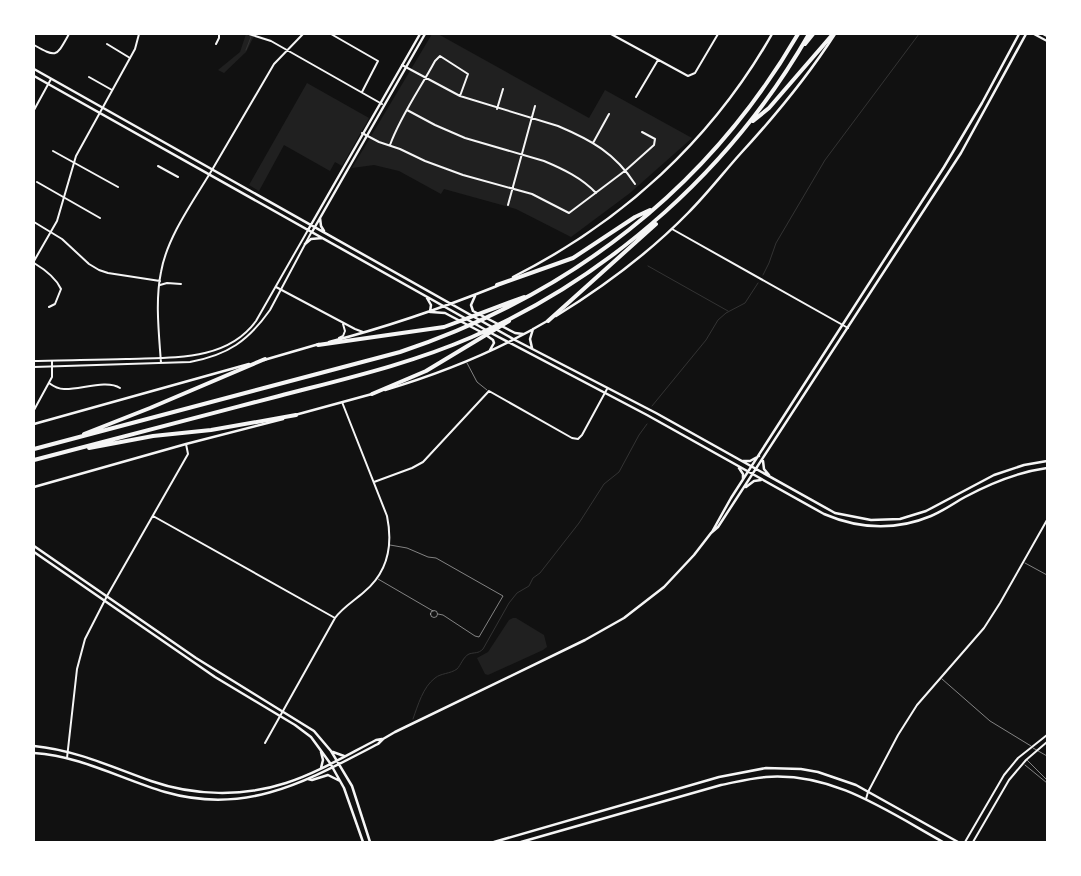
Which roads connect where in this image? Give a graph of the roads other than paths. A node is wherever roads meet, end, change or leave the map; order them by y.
1 (69, 34) edge
2 (139, 34) edge
3 (219, 34) edge
4 (249, 34) edge
5 (303, 34) edge
6 (331, 34) edge
7 (420, 34) edge
8 (425, 34) edge
9 (611, 34) edge
10 (718, 34) edge
11 (772, 34) edge
12 (798, 34) edge
13 (811, 34) edge
14 (834, 34) edge
15 (1018, 34) edge
16 (1026, 34) edge
17 (1034, 34) edge
18 (1042, 34) edge
19 (1047, 36) edge
20 (1047, 41) edge
21 (34, 44) edge
22 (107, 44) dead end
23 (216, 44) dead end
24 (287, 50) junction
25 (130, 58) junction
26 (658, 60) junction
27 (402, 65) junction
28 (406, 68) junction
29 (34, 70) edge
30 (34, 76) edge
31 (89, 77) dead end
32 (425, 78) junction
33 (51, 79) junction
34 (48, 84) junction
35 (503, 89) dead end
36 (112, 90) junction
37 (362, 92) junction
38 (460, 96) junction
39 (636, 97) dead end
40 (380, 103) junction
41 (384, 105) junction
42 (535, 106) dead end
43 (102, 108) junction
44 (497, 109) junction
45 (34, 110) edge
46 (407, 110) junction
47 (99, 113) junction
48 (609, 114) dead end
49 (532, 118) junction
50 (747, 126) junction
51 (642, 132) dead end
52 (362, 133) junction
53 (366, 136) junction
54 (593, 143) junction
55 (170, 146) junction
56 (390, 146) junction
57 (955, 149) junction
58 (54, 151) dead end
59 (167, 151) junction
60 (960, 153) junction
61 (522, 154) junction
62 (74, 162) junction
63 (158, 166) dead end
64 (212, 170) junction
65 (626, 170) junction
66 (209, 175) junction
67 (178, 177) dead end
68 (37, 182) dead end
69 (635, 184) dead end
70 (118, 188) dead end
71 (513, 188) junction
72 (596, 193) junction
73 (260, 196) junction
74 (64, 198) junction
75 (259, 202) junction
76 (508, 205) dead end
77 (656, 207) junction
78 (668, 210) junction
79 (321, 216) junction
80 (100, 218) dead end
81 (34, 222) edge
82 (311, 225) junction
83 (315, 227) junction
84 (672, 229) junction
85 (308, 230) junction
86 (903, 231) junction
87 (51, 232) junction
88 (312, 232) junction
89 (325, 233) junction
90 (908, 234) junction
91 (323, 238) junction
92 (305, 244) junction
93 (357, 251) junction
94 (355, 255) junction
95 (34, 262) edge
96 (160, 281) junction
97 (180, 284) dead end
98 (160, 285) junction
99 (497, 285) junction
100 (276, 287) junction
101 (281, 290) junction
102 (536, 293) junction
103 (475, 294) junction
104 (424, 295) junction
105 (451, 304) junction
106 (444, 306) junction
107 (49, 307) dead end
108 (430, 312) junction
109 (523, 312) junction
110 (548, 321) junction
111 (342, 322) junction
112 (842, 325) junction
113 (848, 328) junction
114 (533, 329) junction
115 (367, 332) junction
116 (524, 334) junction
117 (240, 337) junction
118 (336, 340) junction
119 (515, 340) junction
120 (243, 341) junction
121 (509, 343) junction
122 (318, 344) junction
123 (533, 349) junction
124 (488, 352) junction
125 (160, 358) junction
126 (265, 360) junction
127 (34, 361) edge
128 (52, 361) junction
129 (466, 362) junction
130 (160, 364) junction
131 (34, 367) edge
132 (52, 367) junction
133 (48, 383) junction
134 (120, 388) dead end
135 (607, 389) junction
136 (488, 391) junction
137 (604, 393) junction
138 (372, 394) junction
139 (342, 402) junction
140 (34, 410) edge
141 (296, 415) junction
142 (34, 424) edge
143 (682, 428) junction
144 (679, 433) junction
145 (72, 439) junction
146 (186, 444) junction
147 (34, 449) edge
148 (74, 450) junction
149 (760, 455) junction
150 (763, 459) junction
151 (34, 460) edge
152 (730, 461) junction
153 (741, 461) junction
154 (1047, 461) edge
155 (752, 467) junction
156 (1047, 468) edge
157 (757, 470) junction
158 (749, 473) junction
159 (753, 475) junction
160 (772, 478) junction
161 (743, 480) junction
162 (763, 480) junction
163 (374, 482) junction
164 (34, 487) edge
165 (743, 490) junction
166 (959, 493) junction
167 (963, 498) junction
168 (837, 513) junction
169 (153, 516) junction
170 (834, 518) junction
171 (1047, 520) edge
172 (711, 533) junction
173 (389, 545) junction
174 (34, 546) edge
175 (34, 552) edge
176 (1024, 562) junction
177 (1047, 576) edge
178 (377, 579) junction
179 (107, 596) junction
180 (104, 601) junction
181 (433, 611) junction
182 (438, 614) junction
183 (335, 618) junction
184 (158, 631) junction
185 (154, 636) junction
186 (199, 660) junction
187 (196, 664) junction
188 (940, 677) junction
189 (283, 711) junction
190 (280, 716) junction
191 (1047, 734) edge
192 (383, 739) junction
193 (1047, 742) edge
194 (265, 743) dead end
195 (34, 746) edge
196 (318, 746) junction
197 (67, 751) junction
198 (331, 751) junction
199 (34, 753) edge
200 (346, 756) junction
201 (1047, 756) edge
202 (67, 758) junction
203 (337, 760) junction
204 (1026, 760) junction
205 (330, 763) junction
206 (1023, 763) junction
207 (339, 764) junction
208 (332, 767) junction
209 (321, 768) junction
210 (306, 779) junction
211 (1047, 780) edge
212 (340, 781) junction
213 (1047, 783) edge
214 (696, 784) junction
215 (699, 792) junction
216 (868, 792) junction
217 (992, 795) junction
218 (998, 798) junction
219 (866, 799) junction
220 (363, 842) edge
221 (370, 842) edge
222 (494, 842) edge
223 (521, 842) edge
224 (943, 842) edge
225 (958, 842) edge
226 (965, 842) edge
227 (973, 842) edge

1 - 21 street
2 - 25 street
3 - 23 street
4 - 24 street
5 - 24 street
6 - 37 street
7 - 27 main road
8 - 28 main road
9 - 26 street
10 - 26 street
11 - 99 main road
12 - 77 highway
13 - 50 highway
14 - 50 highway
14 - 84 main road
15 - 57 main road
16 - 60 main road
17 - 20 street
18 - 19 street
22 - 25 street
24 - 37 street
24 - 64 street
25 - 36 street
26 - 39 street
27 - 28 street
27 - 40 main road
28 - 32 street
28 - 41 main road
29 - 33 main road
30 - 34 main road
31 - 36 street
32 - 38 street
32 - 38 street
32 - 46 street
33 - 34 street
33 - 43 main road
34 - 45 street
34 - 47 main road
35 - 44 street
36 - 43 street
37 - 40 street
38 - 44 street
40 - 41 street
40 - 52 main road
41 - 53 main road
42 - 49 street
43 - 47 street
43 - 55 main road
44 - 49 street
46 - 56 street
46 - 61 street
47 - 59 main road
47 - 62 street
48 - 54 street
49 - 54 street
49 - 61 street
50 - 78 highway
51 - 65 street
52 - 53 street
52 - 82 main road
53 - 56 street
53 - 79 main road
54 - 65 street
55 - 59 main road
55 - 64 main road
56 - 71 street
57 - 60 main road
57 - 86 main road
58 - 62 street
59 - 66 main road
60 - 90 main road
61 - 71 street
61 - 72 street
62 - 70 street
62 - 74 street
63 - 67 street
64 - 66 street
64 - 73 main road
65 - 69 street
65 - 72 street
66 - 75 main road
66 - 96 street
68 - 74 street
71 - 72 street
71 - 76 street
73 - 75 main road
73 - 82 main road
74 - 80 street
74 - 87 street
75 - 85 main road
77 - 99 highway
77 - 102 highway
78 - 109 highway
78 - 110 highway
79 - 83 main road
79 - 89 main road
81 - 87 street
82 - 83 main road
82 - 85 main road
83 - 88 main road
83 - 89 main road
84 - 110 main road
84 - 112 street
85 - 88 main road
85 - 100 street
86 - 90 main road
86 - 112 main road
87 - 95 street
87 - 96 street
88 - 91 main road
88 - 92 street
89 - 93 main road
90 - 113 main road
91 - 92 main road
91 - 94 main road
92 - 101 street
93 - 94 main road
93 - 105 main road
94 - 104 main road
95 - 107 street
96 - 98 street
97 - 98 street
98 - 125 street
99 - 103 main road
100 - 101 street
100 - 117 street
101 - 111 street
101 - 120 street
102 - 122 highway
102 - 145 highway
103 - 105 main road
103 - 116 main road
104 - 106 main road
104 - 108 main road
105 - 106 main road
105 - 119 main road
106 - 108 main road
106 - 121 main road
108 - 115 main road
108 - 124 main road
109 - 138 highway
109 - 148 highway
110 - 114 main road
111 - 115 street
111 - 118 street
112 - 113 street
112 - 149 main road
113 - 150 main road
114 - 116 main road
114 - 123 main road
115 - 118 main road
116 - 119 main road
117 - 120 street
117 - 125 street
118 - 122 main road
119 - 121 main road
119 - 123 main road
120 - 130 street
121 - 124 main road
121 - 137 main road
122 - 126 main road
123 - 135 main road
124 - 129 main road
125 - 128 street
125 - 130 street
126 - 142 main road
126 - 145 highway
127 - 128 street
128 - 132 street
129 - 136 lane
129 - 138 main road
130 - 132 street
131 - 132 street
132 - 133 street
133 - 134 street
133 - 140 street
135 - 137 street
135 - 143 main road
136 - 137 street
136 - 163 street
137 - 144 main road
138 - 139 main road
139 - 141 main road
139 - 163 street
141 - 146 main road
141 - 148 highway
143 - 144 main road
143 - 153 main road
144 - 152 main road
145 - 147 highway
146 - 164 main road
146 - 169 street
148 - 151 highway
149 - 153 main road
149 - 155 main road
150 - 157 main road
150 - 160 main road
152 - 158 main road
152 - 161 main road
153 - 155 main road
154 - 166 main road
155 - 157 main road
155 - 158 main road
156 - 167 main road
157 - 159 main road
157 - 160 main road
158 - 159 main road
158 - 161 main road
159 - 162 main road
159 - 165 main road
160 - 168 main road
161 - 172 main road
162 - 165 main road
162 - 170 main road
163 - 173 street
165 - 172 main road
166 - 167 main road
166 - 168 main road
167 - 170 main road
168 - 170 main road
169 - 179 street
169 - 183 street
171 - 176 street
172 - 192 main road
173 - 178 street
173 - 182 lane
174 - 179 main road
175 - 180 main road
176 - 177 lane
176 - 188 street
178 - 181 lane
178 - 183 street
179 - 180 street
179 - 184 main road
180 - 185 main road
180 - 197 street
181 - 182 lane
181 - 182 lane
183 - 189 street
184 - 185 main road
184 - 186 main road
185 - 187 main road
186 - 187 main road
186 - 189 main road
187 - 190 main road
188 - 201 lane
188 - 216 street
189 - 190 street
189 - 198 main road
190 - 194 street
190 - 196 main road
191 - 217 street
192 - 200 main road
192 - 207 main road
193 - 204 street
195 - 197 main road
196 - 205 main road
196 - 209 main road
197 - 202 street
197 - 209 main road
198 - 200 main road
198 - 203 main road
199 - 202 main road
200 - 203 main road
202 - 210 main road
203 - 205 main road
203 - 207 main road
204 - 206 street
204 - 211 lane
205 - 208 main road
205 - 209 main road
206 - 213 lane
206 - 218 street
207 - 208 main road
207 - 221 main road
208 - 210 main road
208 - 212 main road
210 - 212 main road
212 - 220 main road
214 - 215 main road
214 - 216 main road
214 - 222 main road
215 - 219 main road
215 - 223 main road
216 - 219 street
216 - 225 main road
217 - 218 street
217 - 226 street
218 - 227 street
219 - 224 main road

